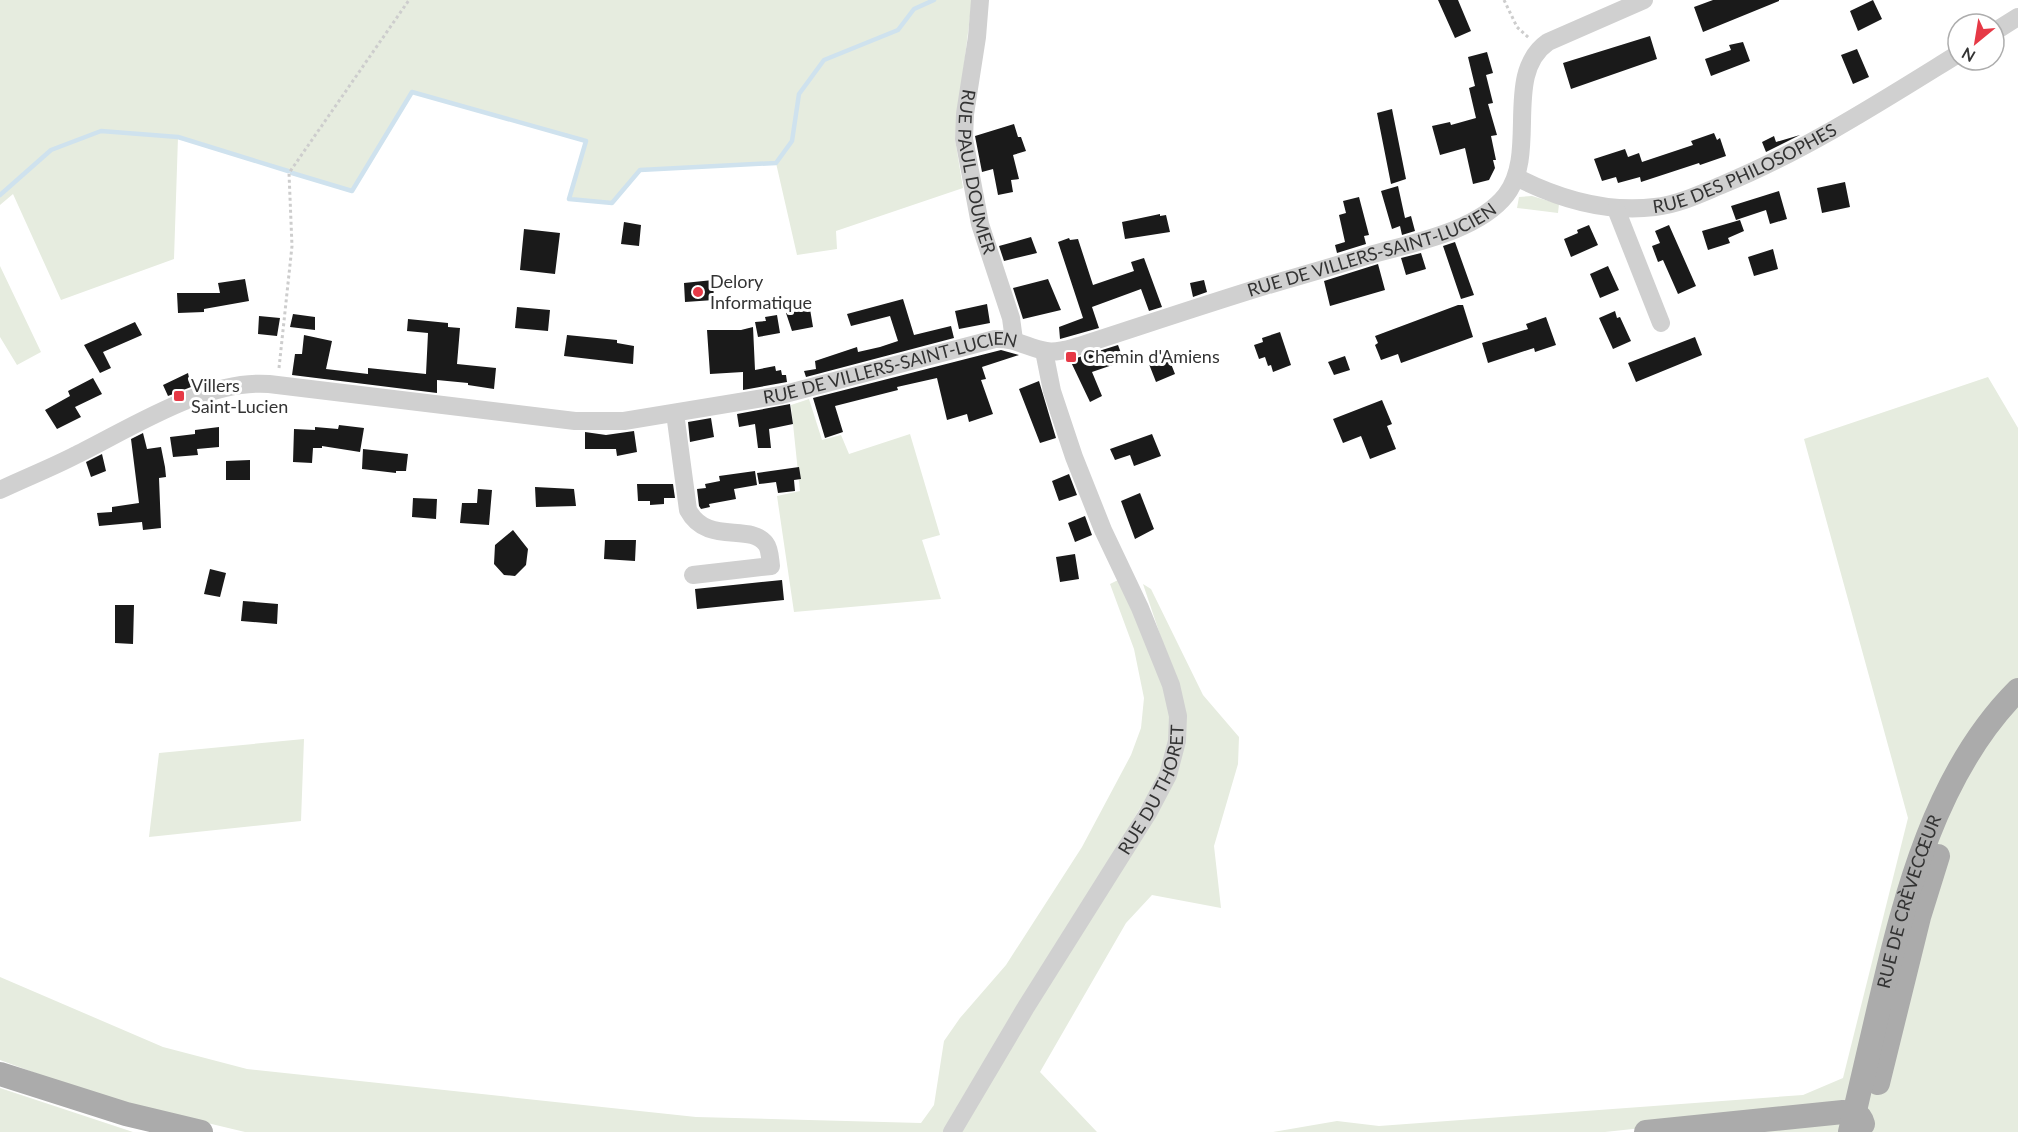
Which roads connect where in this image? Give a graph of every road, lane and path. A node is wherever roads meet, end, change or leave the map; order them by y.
1 (409, 0) edge
2 (980, 0) edge
3 (1504, 0) edge
4 (1644, 0) edge
5 (1541, 47) junction
6 (1946, 61) edge
7 (1516, 177) junction
8 (1616, 209) junction
9 (1661, 323) dead end
10 (1014, 340) junction
11 (1044, 351) junction
12 (277, 385) junction
13 (675, 412) junction
14 (0, 490) edge
15 (693, 575) dead end
16 (2018, 690) edge
17 (2018, 706) edge
18 (0, 1065) edge
19 (0, 1074) edge
20 (77, 1099) junction
21 (1859, 1127) edge
22 (201, 1132) edge
23 (952, 1132) edge
24 (1646, 1132) edge

1 - 12 path
2 - 10 street, RUE PAUL DOUMER
3 - 5 path
4 - 5 street
5 - 7 street, RUE DE VILLERS-SAINT-LUCIEN
6 - 8 street, RUE DES PHILOSOPHES
7 - 8 street, RUE DES PHILOSOPHES
7 - 11 street, RUE DE VILLERS-SAINT-LUCIEN
8 - 9 street
10 - 11 street, RUE DE VILLERS-SAINT-LUCIEN
10 - 13 street, RUE DE VILLERS-SAINT-LUCIEN
11 - 23 street, RUE DU THORET
12 - 13 street, RUE DE VILLERS-SAINT-LUCIEN
12 - 14 street, RUE DE VILLERS-SAINT-LUCIEN
13 - 15 street
16 - 21 main road, RUE DE CRÈVECŒUR
17 - 21 main road, RUE DE CRÈVECŒUR
18 - 20 main road
19 - 20 main road
20 - 22 main road
21 - 24 main road

